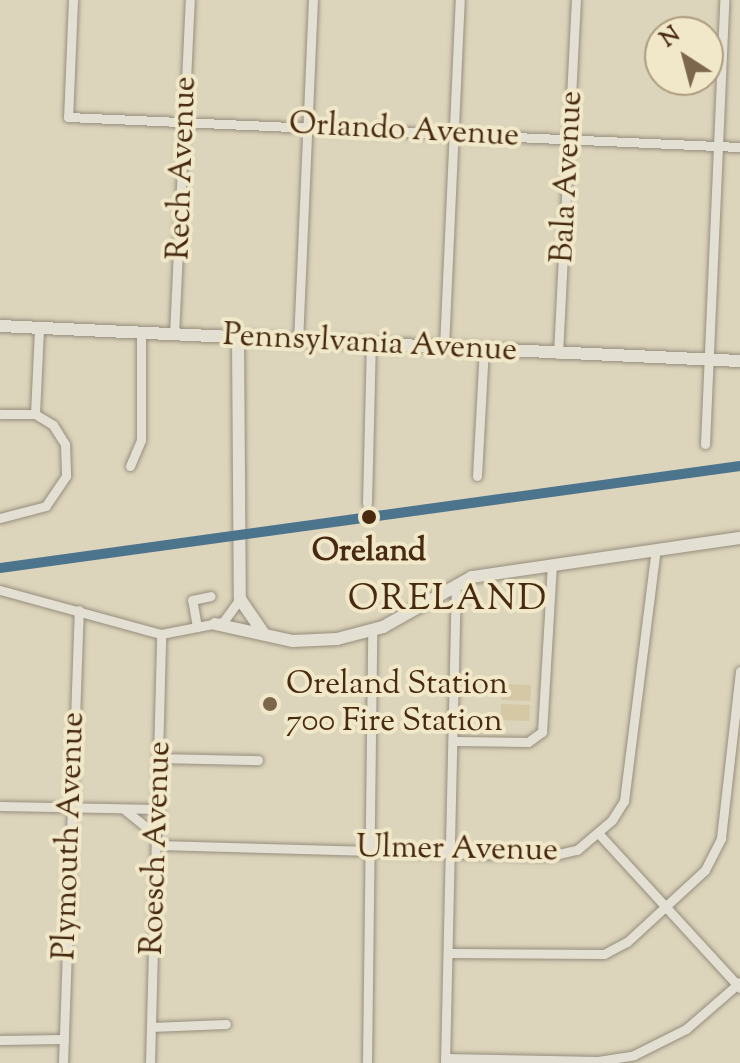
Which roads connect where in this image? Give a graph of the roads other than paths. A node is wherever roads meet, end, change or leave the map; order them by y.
1 (73, 0) edge
2 (190, 0) edge
3 (313, 0) edge
4 (460, 0) edge
5 (576, 0) edge
6 (724, 0) edge
7 (186, 120) junction
8 (307, 127) junction
9 (455, 134) junction
10 (572, 140) junction
11 (718, 146) junction
12 (740, 147) edge
13 (0, 326) edge
14 (39, 328) junction
15 (141, 333) junction
16 (174, 335) junction
17 (238, 338) junction
18 (298, 342) junction
19 (371, 344) junction
20 (444, 347) junction
21 (484, 348) junction
22 (558, 354) junction
23 (708, 359) junction
24 (740, 361) edge
25 (0, 414) edge
26 (35, 414) junction
27 (705, 444) dead end
28 (130, 466) dead end
29 (477, 476) dead end
30 (367, 503) dead end
31 (0, 518) edge
32 (740, 538) edge
33 (656, 549) junction
34 (552, 565) junction
35 (456, 584) junction
36 (0, 590) edge
37 (211, 596) dead end
38 (240, 599) junction
39 (79, 610) junction
40 (215, 624) junction
41 (197, 627) junction
42 (372, 632) junction
43 (161, 634) junction
44 (264, 634) junction
45 (740, 671) edge
46 (456, 741) junction
47 (160, 758) junction
48 (258, 760) dead end
49 (0, 806) edge
50 (69, 808) junction
51 (159, 809) junction
52 (125, 810) junction
53 (599, 834) junction
54 (158, 845) junction
55 (371, 850) junction
56 (452, 853) junction
57 (665, 907) junction
58 (449, 953) junction
59 (739, 985) edge
60 (226, 1024) dead end
61 (151, 1027) junction
62 (64, 1039) junction
63 (0, 1040) edge
64 (445, 1060) edge
65 (63, 1063) edge
66 (150, 1063) edge
67 (367, 1063) edge

1 - 7 street, Orlando Avenue
2 - 7 street, Rech Avenue
3 - 8 street
4 - 9 street
5 - 10 street, Bala Avenue
6 - 11 street
7 - 8 street, Orlando Avenue
7 - 16 street, Rech Avenue
8 - 9 street, Orlando Avenue
8 - 18 street
9 - 10 street, Orlando Avenue
9 - 20 street
10 - 11 street, Orlando Avenue
10 - 22 street, Bala Avenue
11 - 12 street, Orlando Avenue
11 - 23 street
13 - 14 street, Pennsylvania Avenue
14 - 15 street, Pennsylvania Avenue
14 - 26 street
15 - 16 street, Pennsylvania Avenue
15 - 28 street
16 - 17 street, Pennsylvania Avenue
17 - 18 street, Pennsylvania Avenue
17 - 38 street
18 - 19 street, Pennsylvania Avenue
19 - 20 street, Pennsylvania Avenue
19 - 30 street
20 - 21 street, Pennsylvania Avenue
21 - 22 street, Pennsylvania Avenue
21 - 29 street
22 - 23 street, Pennsylvania Avenue
23 - 24 street, Pennsylvania Avenue
23 - 27 street
25 - 26 street
26 - 31 street
32 - 33 street
33 - 34 street
33 - 53 street, Ulmer Avenue
34 - 35 street
34 - 46 street
35 - 42 street
35 - 46 street
36 - 39 street
37 - 41 street
38 - 40 street
38 - 44 street
39 - 43 street
39 - 50 street, Plymouth Avenue
40 - 41 street
40 - 44 street
41 - 43 street
42 - 44 street
42 - 55 street
43 - 47 street, Roesch Avenue
45 - 57 street
46 - 56 street
47 - 48 street
47 - 51 street, Roesch Avenue
49 - 50 street
50 - 52 street
50 - 62 street, Plymouth Avenue
51 - 52 street
51 - 54 street, Roesch Avenue
52 - 54 street
53 - 56 street, Ulmer Avenue
53 - 57 street
54 - 55 street, Ulmer Avenue
54 - 61 street, Roesch Avenue
55 - 56 street, Ulmer Avenue
55 - 67 street
56 - 58 street
57 - 58 street
57 - 59 street
58 - 64 street
59 - 64 street
60 - 61 street
61 - 66 street, Roesch Avenue
62 - 63 street
62 - 65 street, Plymouth Avenue

